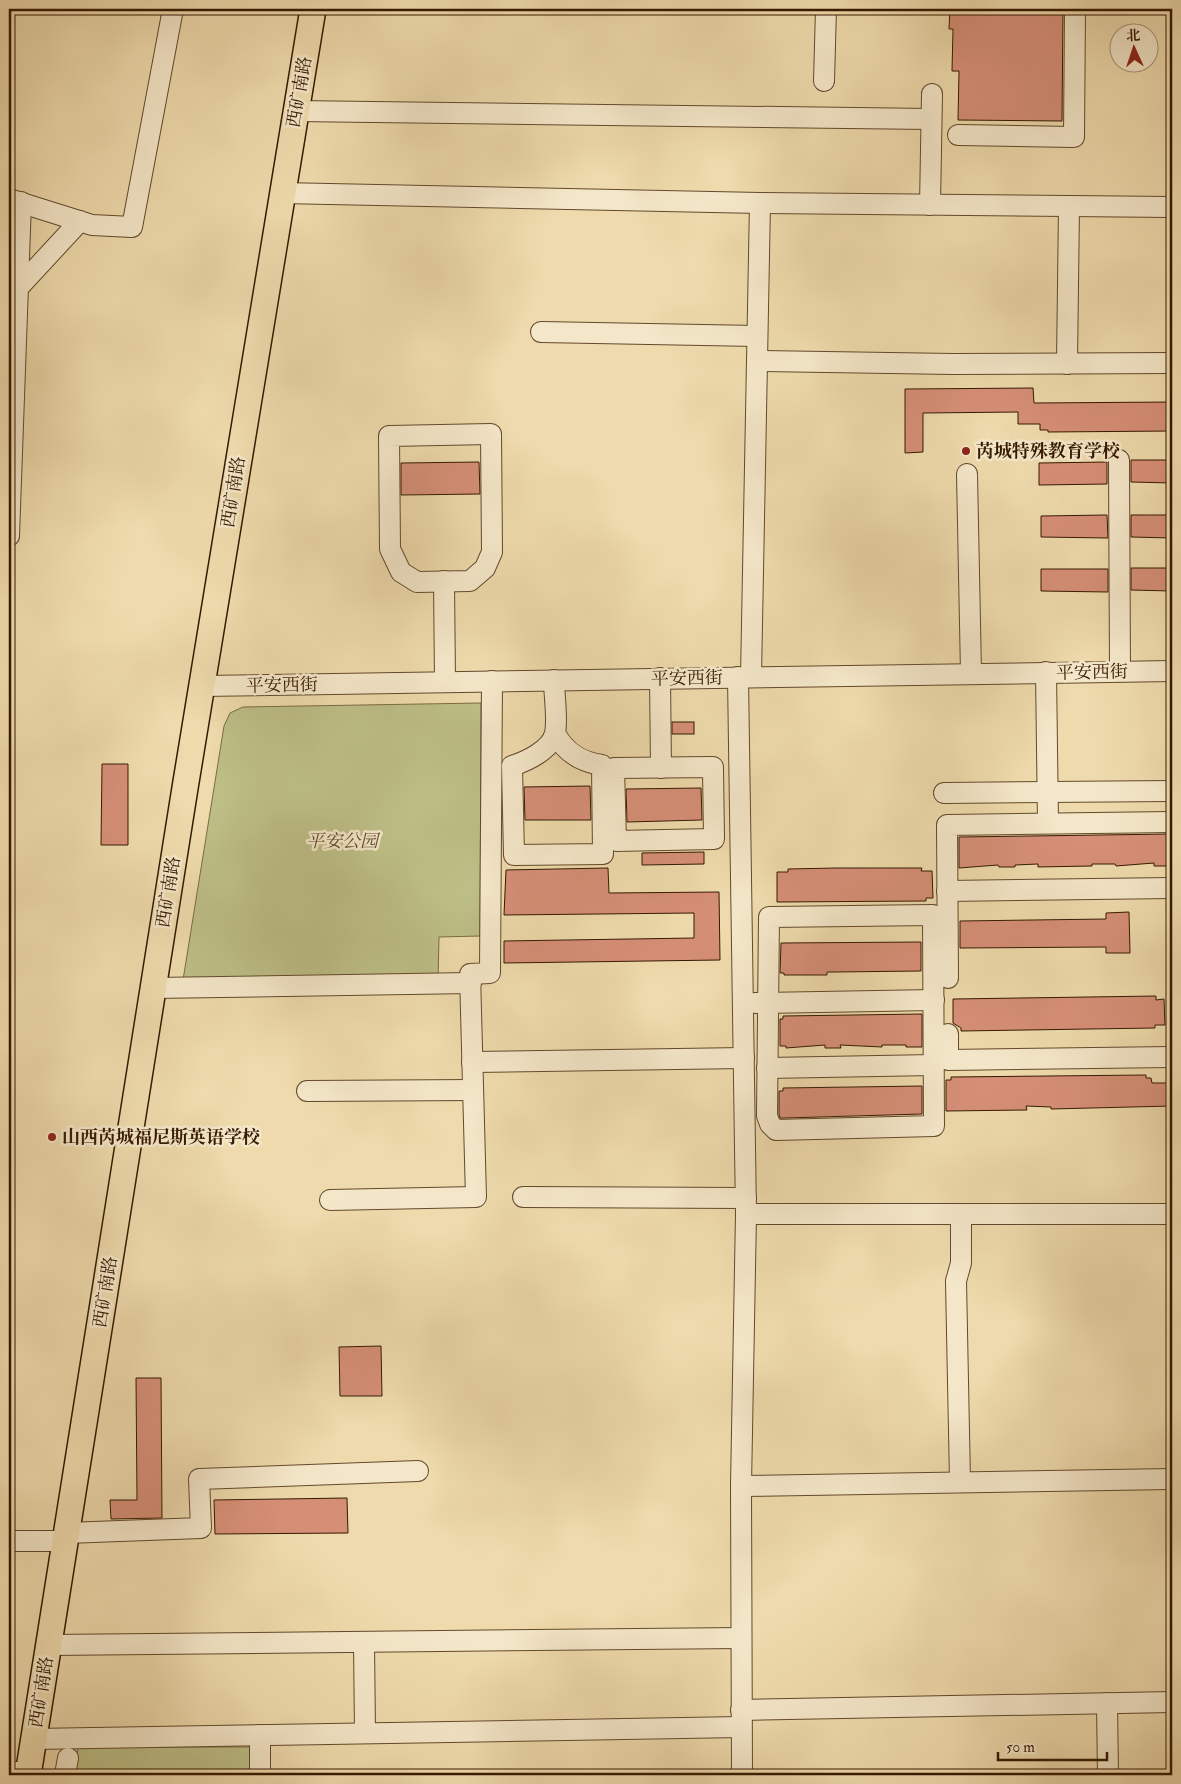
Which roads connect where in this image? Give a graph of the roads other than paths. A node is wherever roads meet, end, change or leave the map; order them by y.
1 (173, 9) edge
2 (313, 9) edge
3 (826, 9) edge
4 (1075, 9) edge
5 (824, 81) dead end
6 (932, 94) dead end
7 (295, 111) junction
8 (931, 119) junction
9 (958, 136) dead end
10 (281, 194) junction
11 (15, 200) edge
12 (760, 203) junction
13 (930, 205) junction
14 (1069, 206) junction
15 (1172, 208) edge
16 (80, 221) junction
17 (18, 288) junction
18 (541, 332) dead end
19 (758, 336) junction
20 (757, 361) junction
21 (1172, 363) edge
22 (1067, 364) junction
23 (1119, 460) dead end
24 (967, 474) dead end
25 (9, 536) edge
26 (444, 582) junction
27 (1172, 671) edge
28 (1046, 672) junction
29 (1120, 672) junction
30 (971, 673) junction
31 (745, 677) junction
32 (660, 678) junction
33 (554, 680) junction
34 (492, 681) junction
35 (445, 682) junction
36 (202, 686) junction
37 (555, 733) junction
38 (662, 768) junction
39 (1172, 791) edge
40 (1048, 792) junction
41 (944, 794) dead end
42 (1172, 822) edge
43 (1048, 823) junction
44 (1172, 888) edge
45 (947, 891) junction
46 (471, 983) junction
47 (153, 988) junction
48 (934, 993) junction
49 (768, 996) junction
50 (743, 1003) junction
51 (1172, 1057) edge
52 (744, 1058) junction
53 (472, 1062) junction
54 (934, 1065) junction
55 (767, 1068) junction
56 (473, 1090) junction
57 (307, 1092) dead end
58 (523, 1197) dead end
59 (330, 1200) dead end
60 (746, 1206) junction
61 (961, 1214) junction
62 (1172, 1214) edge
63 (418, 1471) dead end
64 (1172, 1479) edge
65 (960, 1482) junction
66 (741, 1486) junction
67 (66, 1537) junction
68 (9, 1541) edge
69 (741, 1638) junction
70 (364, 1642) junction
71 (49, 1645) junction
72 (1172, 1702) edge
73 (1106, 1703) junction
74 (741, 1718) junction
75 (365, 1733) junction
76 (260, 1735) junction
77 (34, 1739) junction
78 (22, 1773) edge
79 (260, 1775) edge
80 (742, 1775) edge
81 (1108, 1775) edge

1 - 16 street
2 - 7 main road, 西矿南路
3 - 5 street
4 - 9 street
6 - 8 street
7 - 8 street
7 - 10 main road, 西矿南路
8 - 13 street
10 - 12 street
10 - 36 main road, 西矿南路
11 - 16 street
11 - 17 street
12 - 13 street
12 - 19 street
13 - 14 street
14 - 15 street
14 - 22 street
16 - 17 street
17 - 25 street
18 - 19 street
19 - 20 street
20 - 22 street
20 - 31 street
21 - 22 street
23 - 29 street
24 - 30 street
26 - 26 street
26 - 35 street
27 - 29 street, 平安西街
28 - 29 street, 平安西街
28 - 30 street, 平安西街
28 - 40 street
30 - 31 street, 平安西街
31 - 32 street, 平安西街
31 - 50 street
32 - 33 street, 平安西街
32 - 38 street
33 - 34 street, 平安西街
33 - 37 street
34 - 35 street, 平安西街
34 - 46 street
35 - 36 street, 平安西街
36 - 47 main road, 西矿南路
37 - 37 street
38 - 38 street
39 - 40 street
40 - 41 street
40 - 43 street
42 - 43 street
43 - 45 street
44 - 45 street
45 - 51 street
46 - 47 street
46 - 53 street
47 - 67 main road, 西矿南路
48 - 49 street
48 - 49 street
48 - 54 street
49 - 50 street
49 - 55 street
50 - 52 street
52 - 53 street
52 - 60 street
53 - 56 street
54 - 55 street
54 - 55 street
56 - 57 street
56 - 59 street
58 - 60 street
60 - 61 street
60 - 66 street
61 - 62 street
61 - 65 street
63 - 67 street
64 - 65 street
65 - 66 street
66 - 69 street
67 - 68 street
67 - 71 main road, 西矿南路
69 - 70 street
69 - 74 street
70 - 71 street
70 - 75 street
71 - 77 main road, 西矿南路
72 - 73 street
73 - 74 street
73 - 81 street
74 - 75 street
74 - 80 street
75 - 76 street
76 - 77 street
76 - 79 street
77 - 78 main road, 西矿南路

